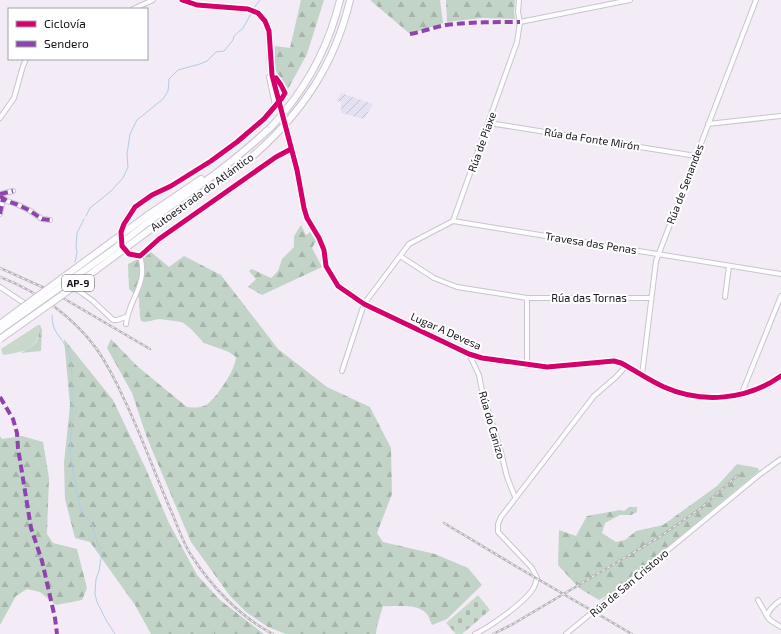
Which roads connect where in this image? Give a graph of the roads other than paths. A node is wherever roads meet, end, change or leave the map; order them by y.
1 (152, 0) edge
2 (182, 0) edge
3 (340, 0) edge
4 (350, 0) edge
5 (519, 0) edge
6 (630, 0) edge
7 (756, 0) edge
8 (135, 8) edge
9 (520, 22) junction
10 (25, 60) edge
11 (272, 74) junction
12 (275, 105) junction
13 (781, 116) edge
14 (0, 118) edge
15 (488, 123) junction
16 (708, 124) junction
17 (290, 148) junction
18 (696, 156) junction
19 (1, 196) edge
20 (10, 202) junction
21 (0, 214) edge
22 (50, 220) dead end
23 (152, 220) junction
24 (453, 221) junction
25 (658, 254) junction
26 (140, 256) junction
27 (400, 256) junction
28 (729, 266) junction
29 (781, 274) edge
30 (0, 287) edge
31 (781, 296) edge
32 (725, 297) dead end
33 (527, 298) junction
34 (651, 298) junction
35 (364, 304) junction
36 (126, 317) junction
37 (0, 324) edge
38 (126, 324) dead end
39 (0, 330) edge
40 (0, 339) edge
41 (469, 354) junction
42 (527, 366) junction
43 (626, 366) junction
44 (342, 371) dead end
45 (642, 375) junction
46 (781, 376) edge
47 (740, 394) junction
48 (781, 460) edge
49 (516, 497) junction
50 (758, 600) dead end
51 (781, 600) edge
52 (767, 616) junction
53 (781, 627) edge
54 (475, 634) edge
55 (566, 634) edge

1 - 8 street
2 - 11 street
3 - 23 highway, Autoestrada do Atlántico / AP-9
4 - 23 highway, Autoestrada do Atlántico / AP-9
5 - 9 street, Rúa de Piaxe
6 - 9 street
7 - 16 street, Rúa de Senandes
9 - 15 street, Rúa de Piaxe
10 - 14 street
11 - 12 street
11 - 12 street
11 - 17 street, Lugar A Devesa, bridge
12 - 26 street
13 - 16 street
15 - 18 street, Rúa da Fonte Mirón
15 - 24 street, Rúa de Piaxe
16 - 18 street, Rúa de Senandes
17 - 26 street
17 - 35 street, Lugar A Devesa
18 - 25 street, Rúa de Senandes
19 - 20 street
19 - 20 street
19 - 21 street
20 - 22 street
23 - 37 highway, bridge
23 - 39 highway, Autoestrada do Atlántico / AP-9, bridge
23 - 40 highway, Autoestrada do Atlántico / AP-9, bridge
24 - 25 street, Travesa das Penas
24 - 27 street
25 - 28 street, Travesa das Penas
25 - 34 street, Rúa de Senandes
26 - 36 street
27 - 33 street, Rúa das Tornas
27 - 35 street
28 - 29 street, Travesa das Penas
28 - 32 street
30 - 36 street
31 - 47 street
33 - 34 street, Rúa das Tornas
33 - 42 street
34 - 45 street, Rúa de Senandes
35 - 41 street, Lugar A Devesa
35 - 44 street
36 - 38 street
41 - 42 street, Lugar A Devesa
41 - 49 street, Rúa do Canizo
42 - 43 street, Lugar A Devesa
43 - 45 street, Lugar A Devesa
43 - 49 street
45 - 47 street, Lugar A Devesa
46 - 47 street, Lugar A Devesa
48 - 55 street, Rúa de San Cristovo
49 - 54 street
50 - 52 street
51 - 52 street
52 - 53 street

